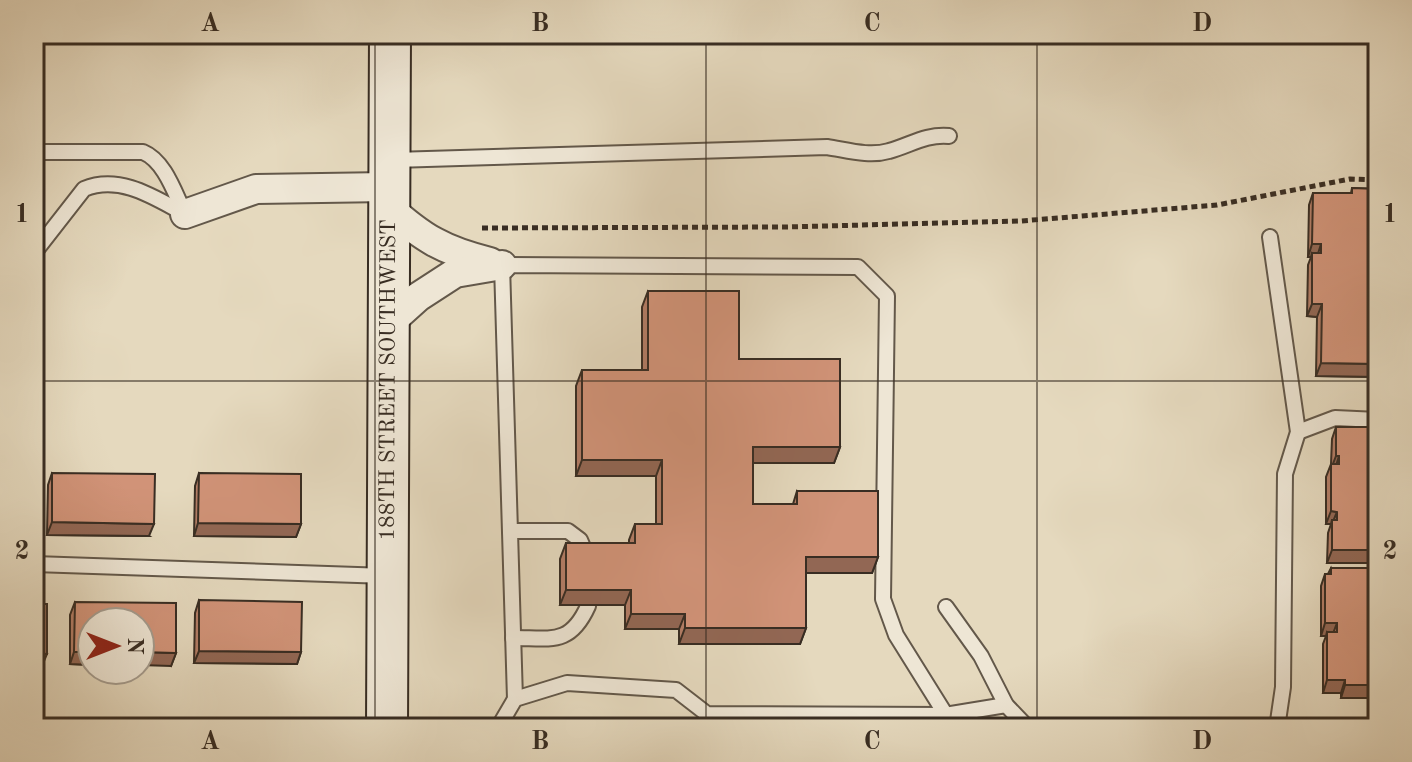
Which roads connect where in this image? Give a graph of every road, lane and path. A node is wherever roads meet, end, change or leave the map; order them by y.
1 (390, 34) edge
2 (949, 136) dead end
3 (34, 152) edge
4 (1378, 180) edge
5 (388, 184) junction
6 (185, 214) junction
7 (476, 228) dead end
8 (1270, 237) dead end
9 (34, 253) edge
10 (502, 265) junction
11 (388, 324) junction
12 (1378, 420) edge
13 (1298, 432) junction
14 (510, 531) junction
15 (588, 559) edge
16 (34, 564) edge
17 (387, 576) junction
18 (588, 606) edge
19 (946, 607) dead end
20 (513, 638) junction
21 (515, 699) junction
22 (1006, 705) junction
23 (949, 722) edge
24 (387, 728) edge
25 (498, 728) edge
26 (1028, 728) edge
27 (1277, 728) edge

1 - 5 street, 188TH STREET SOUTHWEST
2 - 5 lane
3 - 6 lane
4 - 7 path
5 - 6 street
5 - 10 street
5 - 11 street, 188TH STREET SOUTHWEST
6 - 9 lane
8 - 13 lane
10 - 11 street
10 - 14 lane
10 - 23 lane
11 - 17 street, 188TH STREET SOUTHWEST
12 - 13 lane
13 - 27 lane
14 - 15 lane
14 - 20 lane
16 - 17 lane
17 - 24 street, 188TH STREET SOUTHWEST
18 - 20 lane
19 - 22 lane
20 - 21 lane
21 - 23 lane
21 - 25 lane
22 - 23 lane
22 - 26 lane

